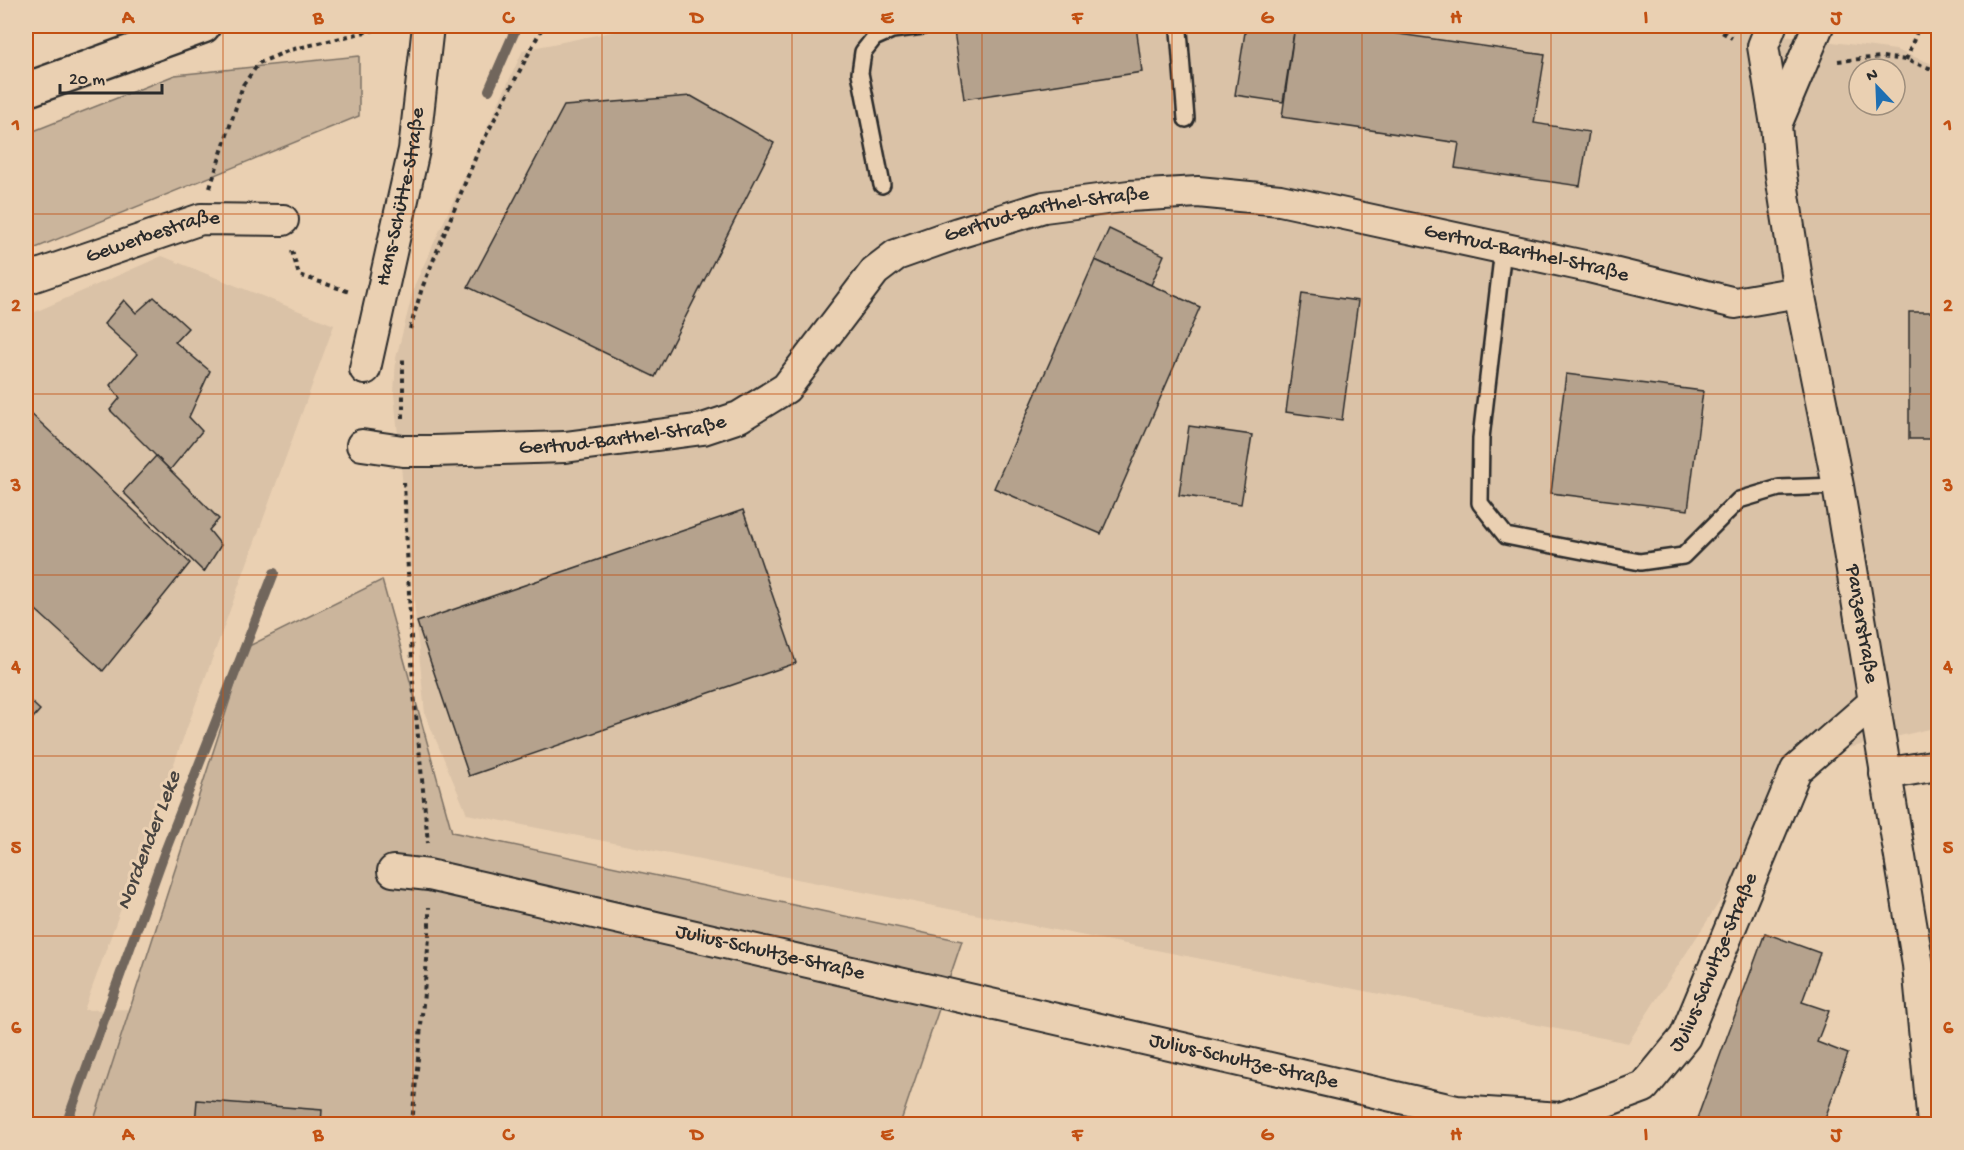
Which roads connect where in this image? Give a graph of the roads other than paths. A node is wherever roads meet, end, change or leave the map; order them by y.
1 (203, 26) edge
2 (428, 26) edge
3 (923, 26) edge
4 (1177, 26) edge
5 (1771, 26) edge
6 (1818, 26) edge
7 (26, 90) edge
8 (1186, 118) dead end
9 (1776, 125) junction
10 (882, 185) dead end
11 (283, 220) road end
12 (1503, 249) junction
13 (26, 279) edge
14 (1800, 292) junction
15 (365, 369) dead end
16 (362, 445) dead end
17 (1838, 486) junction
18 (1874, 702) junction
19 (1938, 765) edge
20 (1885, 774) junction
21 (393, 871) dead end
22 (1933, 1125) edge

1 - 7 main road
2 - 15 street, Hans-Schütte-Straße
3 - 10 lane
4 - 8 lane
5 - 9 street, Panzerstraße
6 - 9 street, Panzerstraße
9 - 14 street, Panzerstraße
11 - 13 street, Gewerbestraße
12 - 14 street, Gertrud-Barthel-Straße
12 - 16 street, Gertrud-Barthel-Straße
12 - 17 lane
14 - 17 street, Panzerstraße
17 - 18 street, Panzerstraße
18 - 20 street, Panzerstraße
18 - 21 street, Julius-Schultze-Straße
19 - 20 street
20 - 22 street, Panzerstraße

